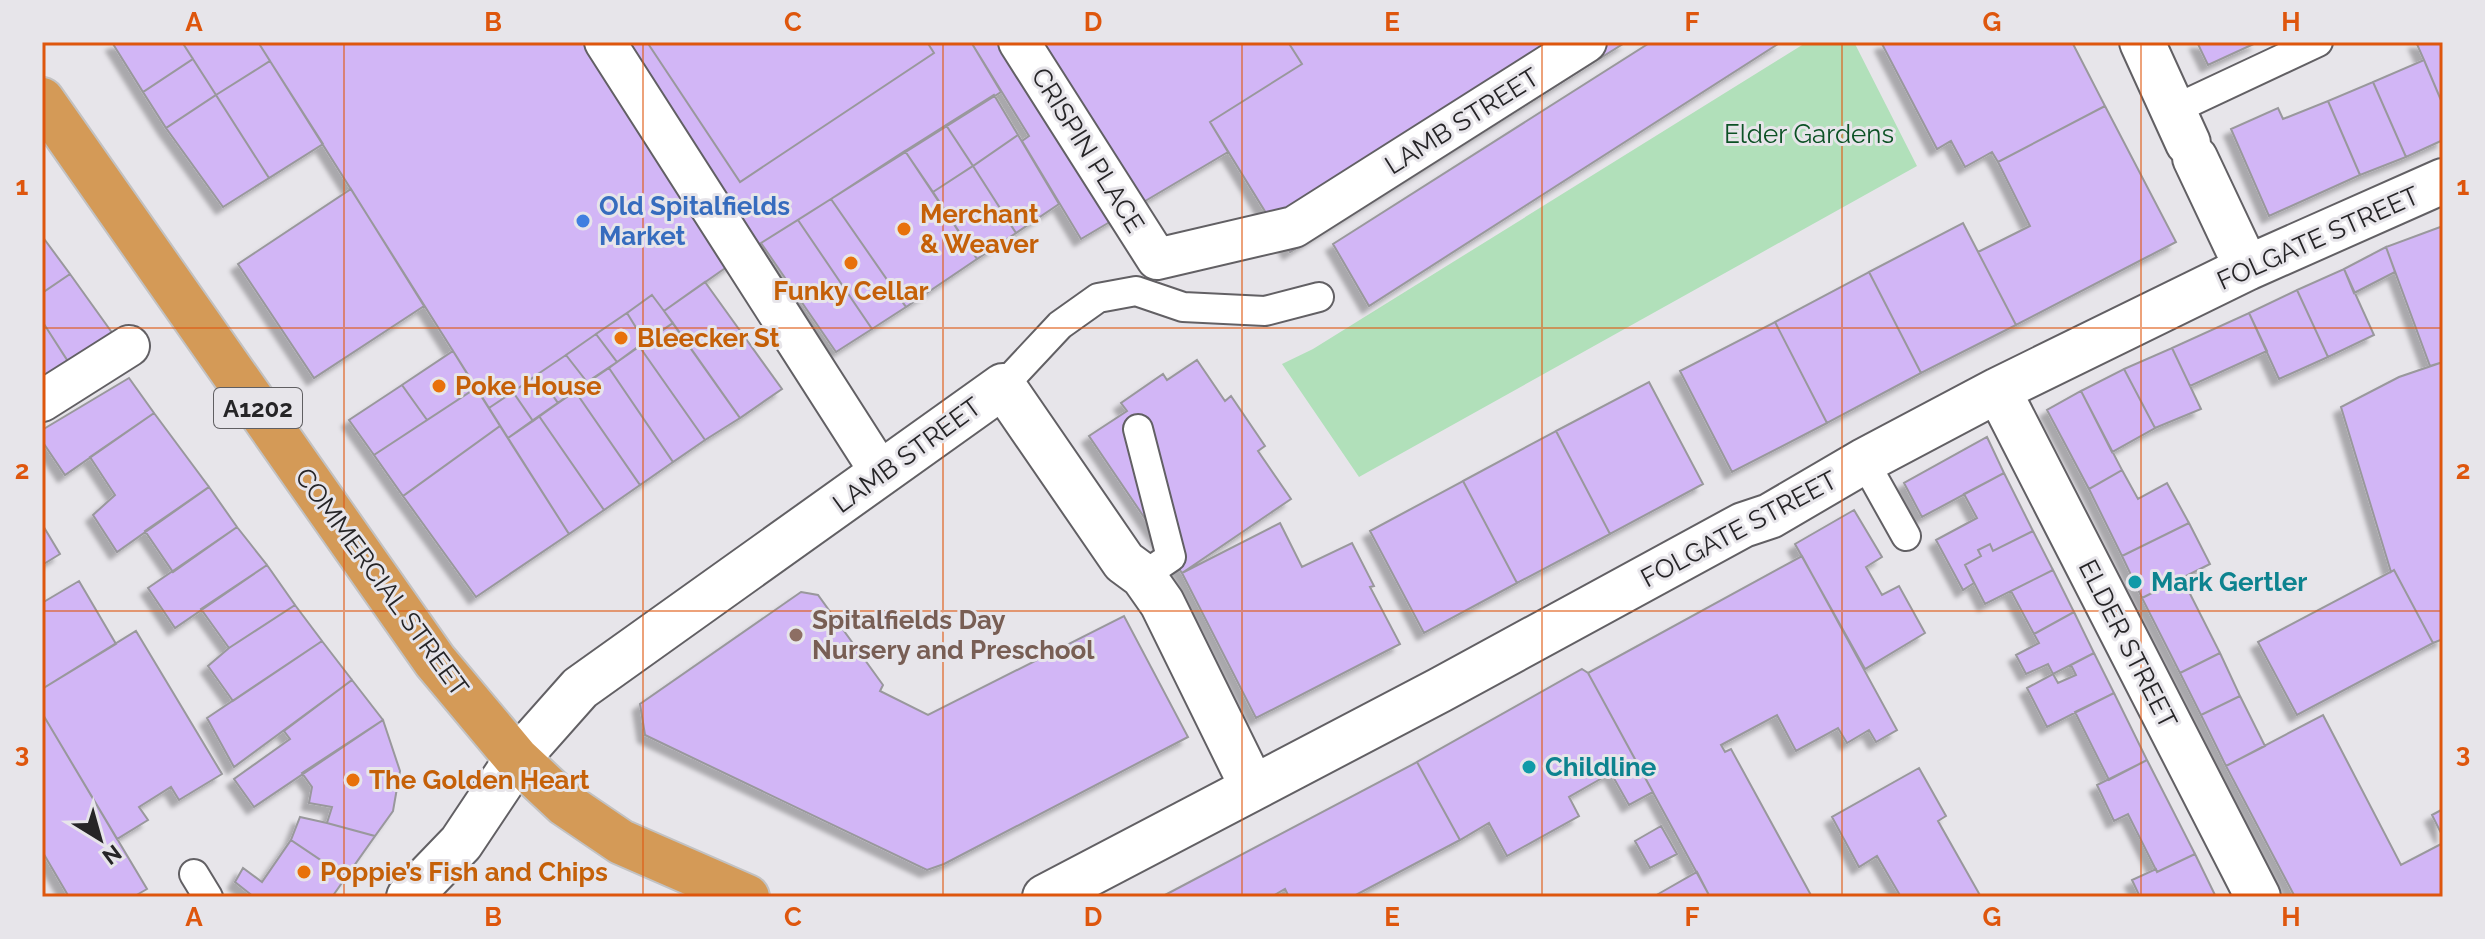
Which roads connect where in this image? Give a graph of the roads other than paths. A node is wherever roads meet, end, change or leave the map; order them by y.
1 (605, 42) edge
2 (1019, 42) edge
3 (1586, 42) edge
4 (2142, 42) edge
5 (2318, 42) edge
6 (42, 100) edge
7 (2185, 137) junction
8 (2443, 181) edge
9 (2247, 268) junction
10 (1146, 275) junction
11 (1319, 297) dead end
12 (129, 346) dead end
13 (1003, 386) junction
14 (1998, 390) junction
15 (42, 401) edge
16 (1138, 429) dead end
17 (1864, 461) junction
18 (881, 473) junction
19 (1906, 536) dead end
20 (1153, 590) junction
21 (517, 759) junction
22 (1253, 788) junction
23 (409, 897) edge
24 (747, 897) edge
25 (1045, 897) edge
26 (2258, 897) edge

1 - 18 street
2 - 10 street, CRISPIN PLACE
3 - 10 street, LAMB STREET
4 - 7 street
5 - 7 lane
6 - 21 highway, COMMERCIAL STREET / A1202
7 - 9 street
8 - 9 street, FOLGATE STREET
9 - 14 street, FOLGATE STREET
10 - 11 lane
10 - 13 lane
12 - 15 street
13 - 18 street, LAMB STREET
13 - 20 street, LAMB STREET
14 - 17 street, FOLGATE STREET
14 - 26 street, ELDER STREET
16 - 20 lane
17 - 19 lane
17 - 22 street, FOLGATE STREET
18 - 21 street, LAMB STREET
20 - 22 street, LAMB STREET
21 - 23 street, LAMB STREET
21 - 24 highway, COMMERCIAL STREET / A1202
22 - 25 street, FOLGATE STREET

